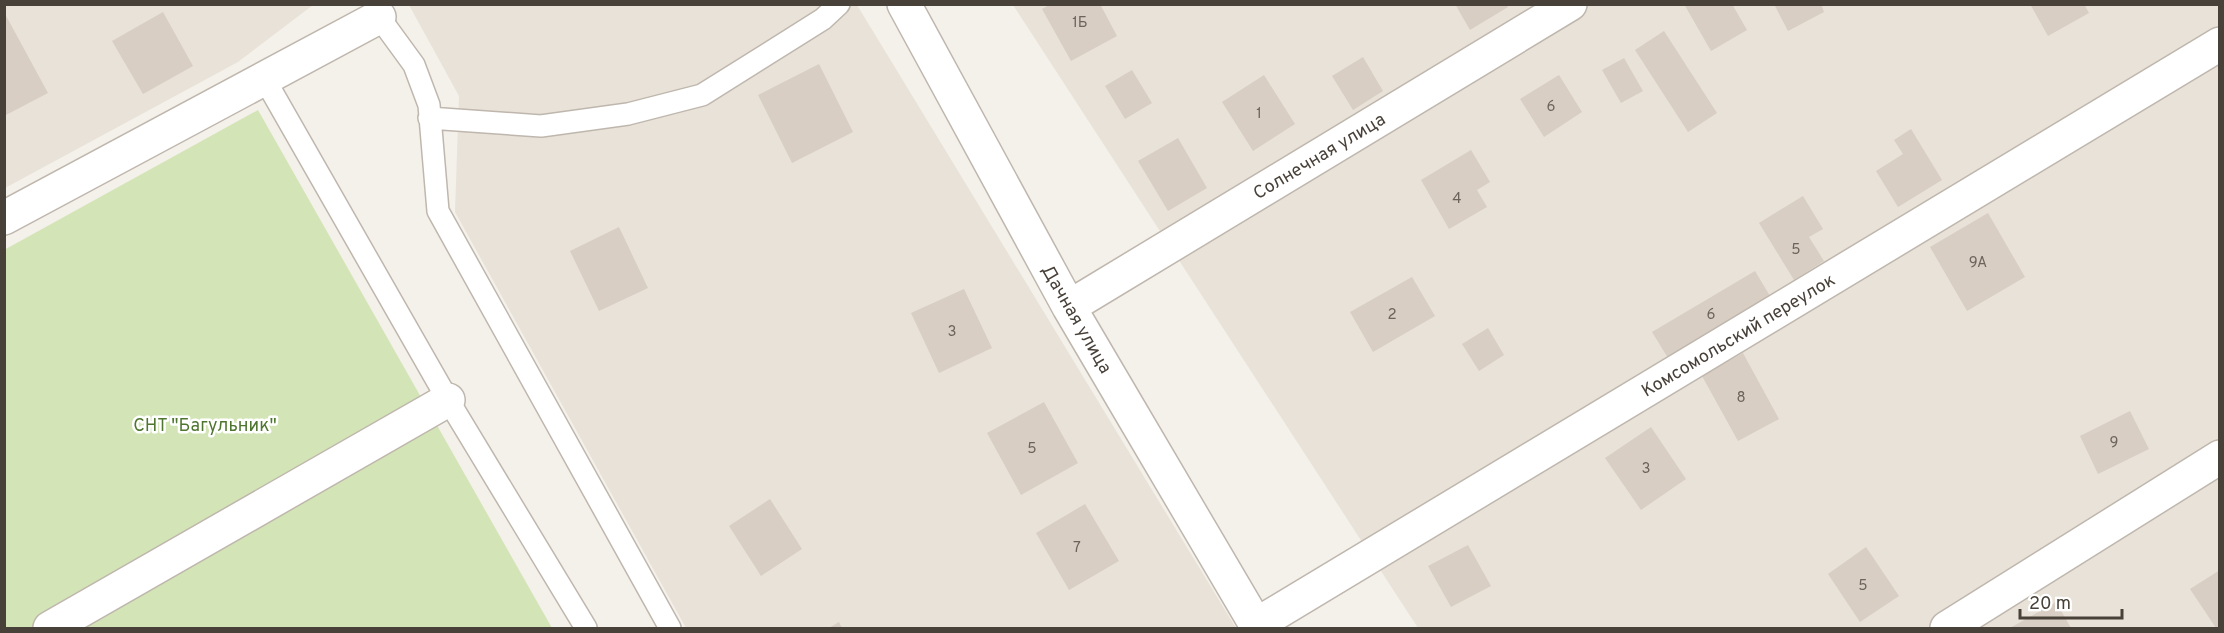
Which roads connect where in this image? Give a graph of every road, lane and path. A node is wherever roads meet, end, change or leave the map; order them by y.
1 (839, 4) edge
2 (904, 4) edge
3 (1570, 4) edge
4 (379, 11) edge
5 (2220, 44) edge
6 (264, 78) junction
7 (429, 118) junction
8 (4, 218) edge
9 (1069, 307) junction
10 (448, 400) junction
11 (2220, 457) edge
12 (1257, 627) edge
13 (50, 628) edge
14 (586, 628) edge
15 (670, 628) edge
16 (1947, 628) edge

1 - 7 lane
2 - 9 street, Дачная улица
3 - 9 street, Солнечная улица
4 - 6 street
4 - 7 lane
5 - 12 street, Комсомольский переулок
6 - 8 street
6 - 10 lane
7 - 15 lane
9 - 12 street, Дачная улица
10 - 13 street
10 - 14 lane
11 - 16 street

